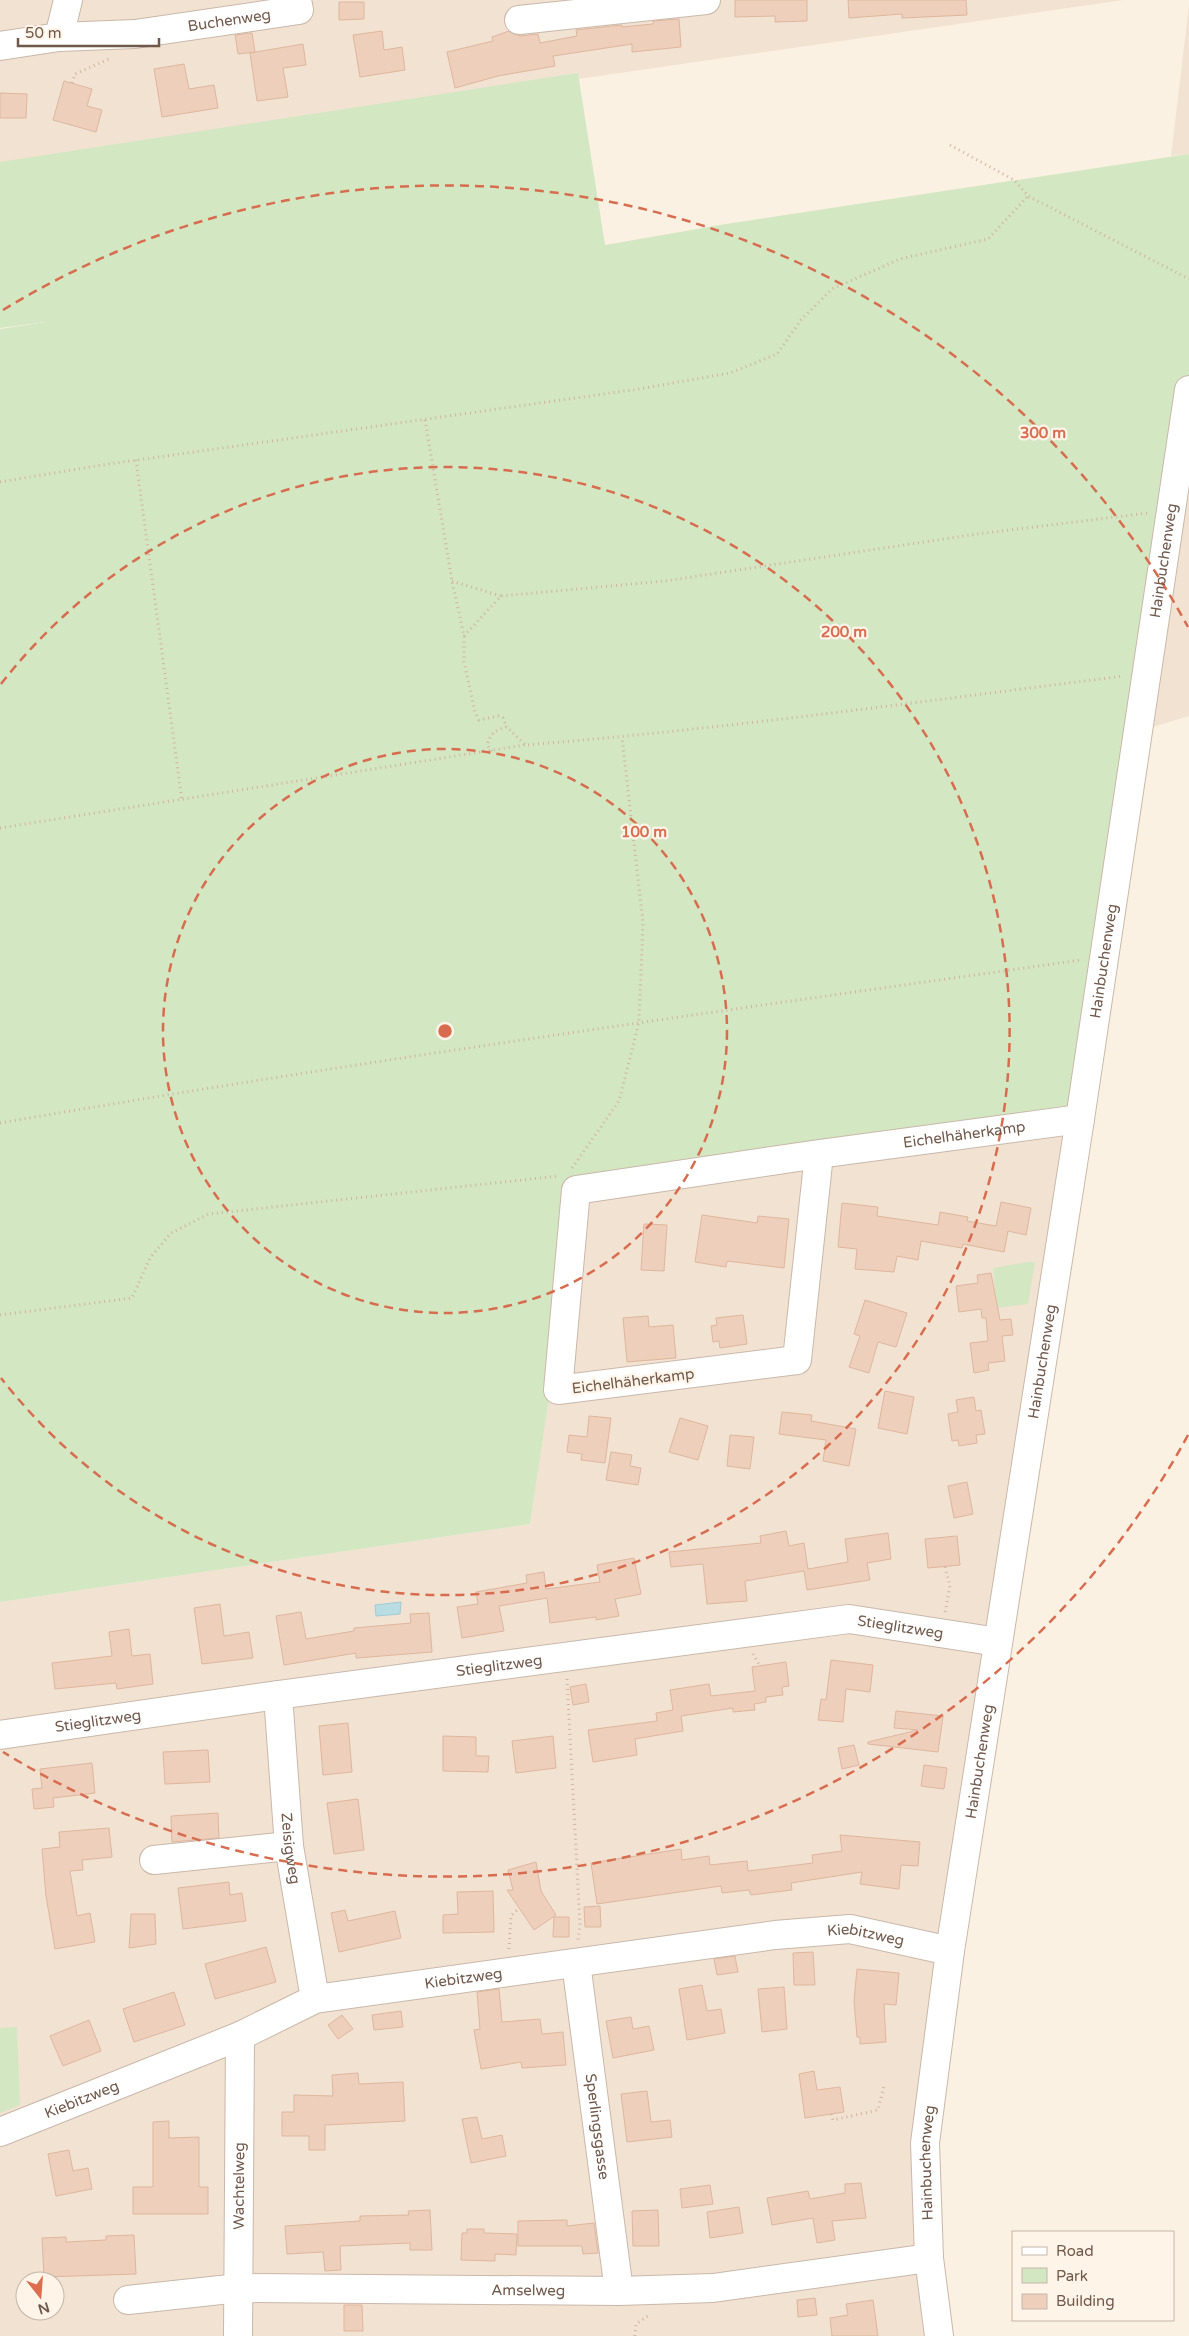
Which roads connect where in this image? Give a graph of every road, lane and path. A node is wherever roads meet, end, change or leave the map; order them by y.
1 (68, 0) edge
2 (297, 0) edge
3 (706, 0) edge
4 (519, 20) dead end
5 (59, 37) junction
6 (0, 46) edge
7 (116, 56) dead end
8 (72, 83) dead end
9 (950, 145) dead end
10 (1028, 196) junction
11 (1189, 279) edge
12 (1189, 390) edge
13 (425, 420) junction
14 (136, 460) junction
15 (0, 482) edge
16 (1171, 511) junction
17 (452, 581) junction
18 (501, 596) junction
19 (464, 636) junction
20 (1147, 673) junction
21 (507, 727) junction
22 (622, 738) junction
23 (525, 745) junction
24 (492, 752) junction
25 (182, 800) junction
26 (0, 828) edge
27 (1104, 956) junction
28 (639, 1022) junction
29 (1080, 1119) junction
30 (0, 1123) edge
31 (819, 1154) junction
32 (0, 1316) edge
33 (945, 1567) dead end
34 (942, 1633) junction
35 (998, 1642) junction
36 (567, 1656) junction
37 (278, 1695) junction
38 (0, 1735) edge
39 (289, 1846) junction
40 (154, 1860) dead end
41 (519, 1908) dead end
42 (950, 1951) junction
43 (576, 1963) junction
44 (508, 1972) junction
45 (316, 1999) junction
46 (240, 2036) junction
47 (884, 2086) dead end
48 (831, 2114) dead end
49 (0, 2132) edge
50 (929, 2258) junction
51 (239, 2288) junction
52 (620, 2291) junction
53 (128, 2300) dead end
54 (654, 2313) dead end
55 (238, 2336) edge
56 (636, 2336) edge
57 (939, 2336) edge

1 - 5 street
2 - 5 street, Buchenweg
3 - 4 street
5 - 6 street, Buchenweg
7 - 8 path
9 - 10 path
10 - 11 path
10 - 13 path
12 - 16 street, Hainbuchenweg
13 - 14 path
13 - 17 path
14 - 15 path
14 - 25 path
16 - 18 path
16 - 20 street, Hainbuchenweg
17 - 18 path
17 - 19 path
18 - 19 path
19 - 21 path
20 - 22 path
20 - 27 street, Hainbuchenweg
21 - 23 path
21 - 24 path
22 - 23 path
22 - 28 path
23 - 24 path
24 - 25 path
25 - 26 path
27 - 28 path
27 - 29 street, Hainbuchenweg
28 - 30 path
28 - 32 path
29 - 31 street, Eichelhäherkamp
29 - 35 street, Hainbuchenweg
31 - 31 street, Eichelhäherkamp
33 - 34 path
34 - 35 street, Stieglitzweg
34 - 36 street, Stieglitzweg
35 - 42 street, Hainbuchenweg
36 - 37 street, Stieglitzweg
36 - 43 path
37 - 38 street, Stieglitzweg
37 - 39 street, Zeisigweg
39 - 40 street
39 - 45 street, Zeisigweg
41 - 44 path
42 - 43 street, Kiebitzweg
42 - 50 street, Hainbuchenweg
43 - 44 street, Kiebitzweg
43 - 52 street, Sperlingsgasse
44 - 45 street, Kiebitzweg
45 - 46 street, Kiebitzweg
46 - 49 street, Kiebitzweg
46 - 51 street, Wachtelweg
47 - 48 path
50 - 52 street, Amselweg
50 - 57 street, Hainbuchenweg
51 - 52 street, Amselweg
51 - 53 street, Amselweg
51 - 55 street, Wachtelweg
54 - 56 path

